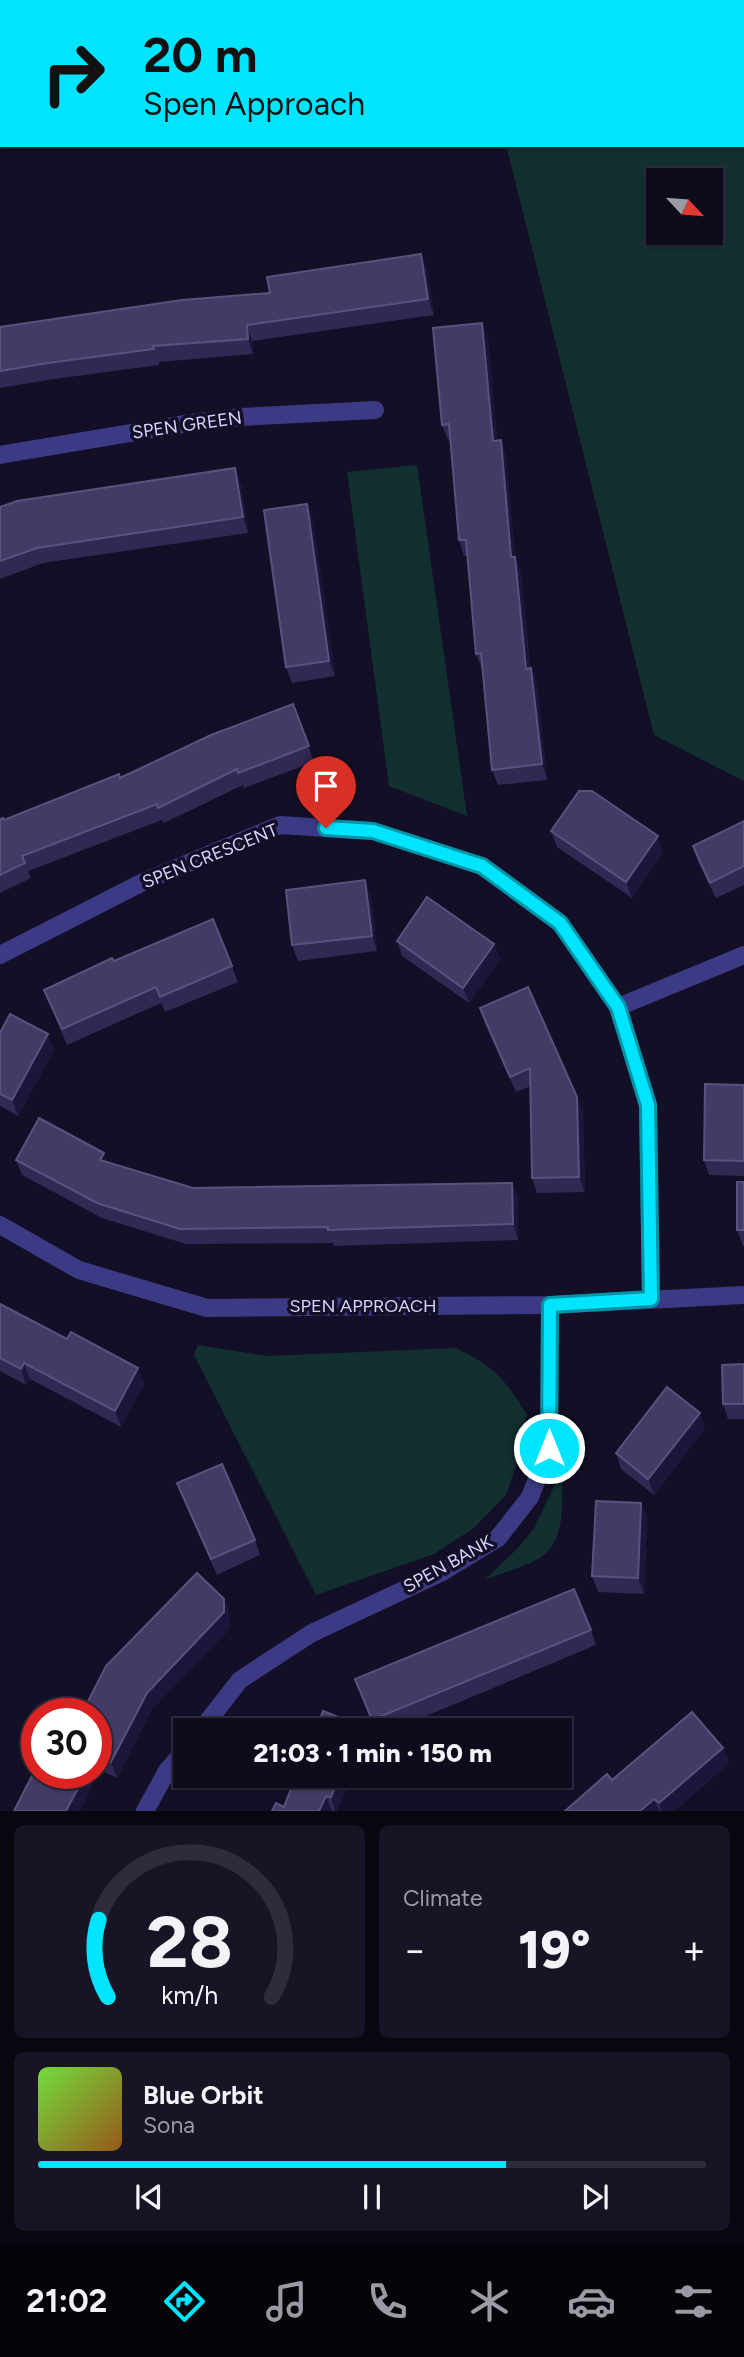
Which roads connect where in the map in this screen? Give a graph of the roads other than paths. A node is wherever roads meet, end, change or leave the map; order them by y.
1 (375, 410) dead end
2 (0, 455) edge
3 (0, 955) edge
4 (744, 955) edge
5 (618, 1007) junction
6 (0, 1225) edge
7 (744, 1295) edge
8 (651, 1299) junction
9 (550, 1305) junction
10 (210, 1718) edge
11 (173, 1765) edge
12 (145, 1811) edge

1 - 2 street, SPEN GREEN
3 - 5 street, SPEN CRESCENT
4 - 5 street
5 - 8 street, SPEN CRESCENT
6 - 9 street, SPEN APPROACH
7 - 8 street, SPEN APPROACH
8 - 9 street, SPEN APPROACH
9 - 10 street, SPEN BANK
11 - 12 street

